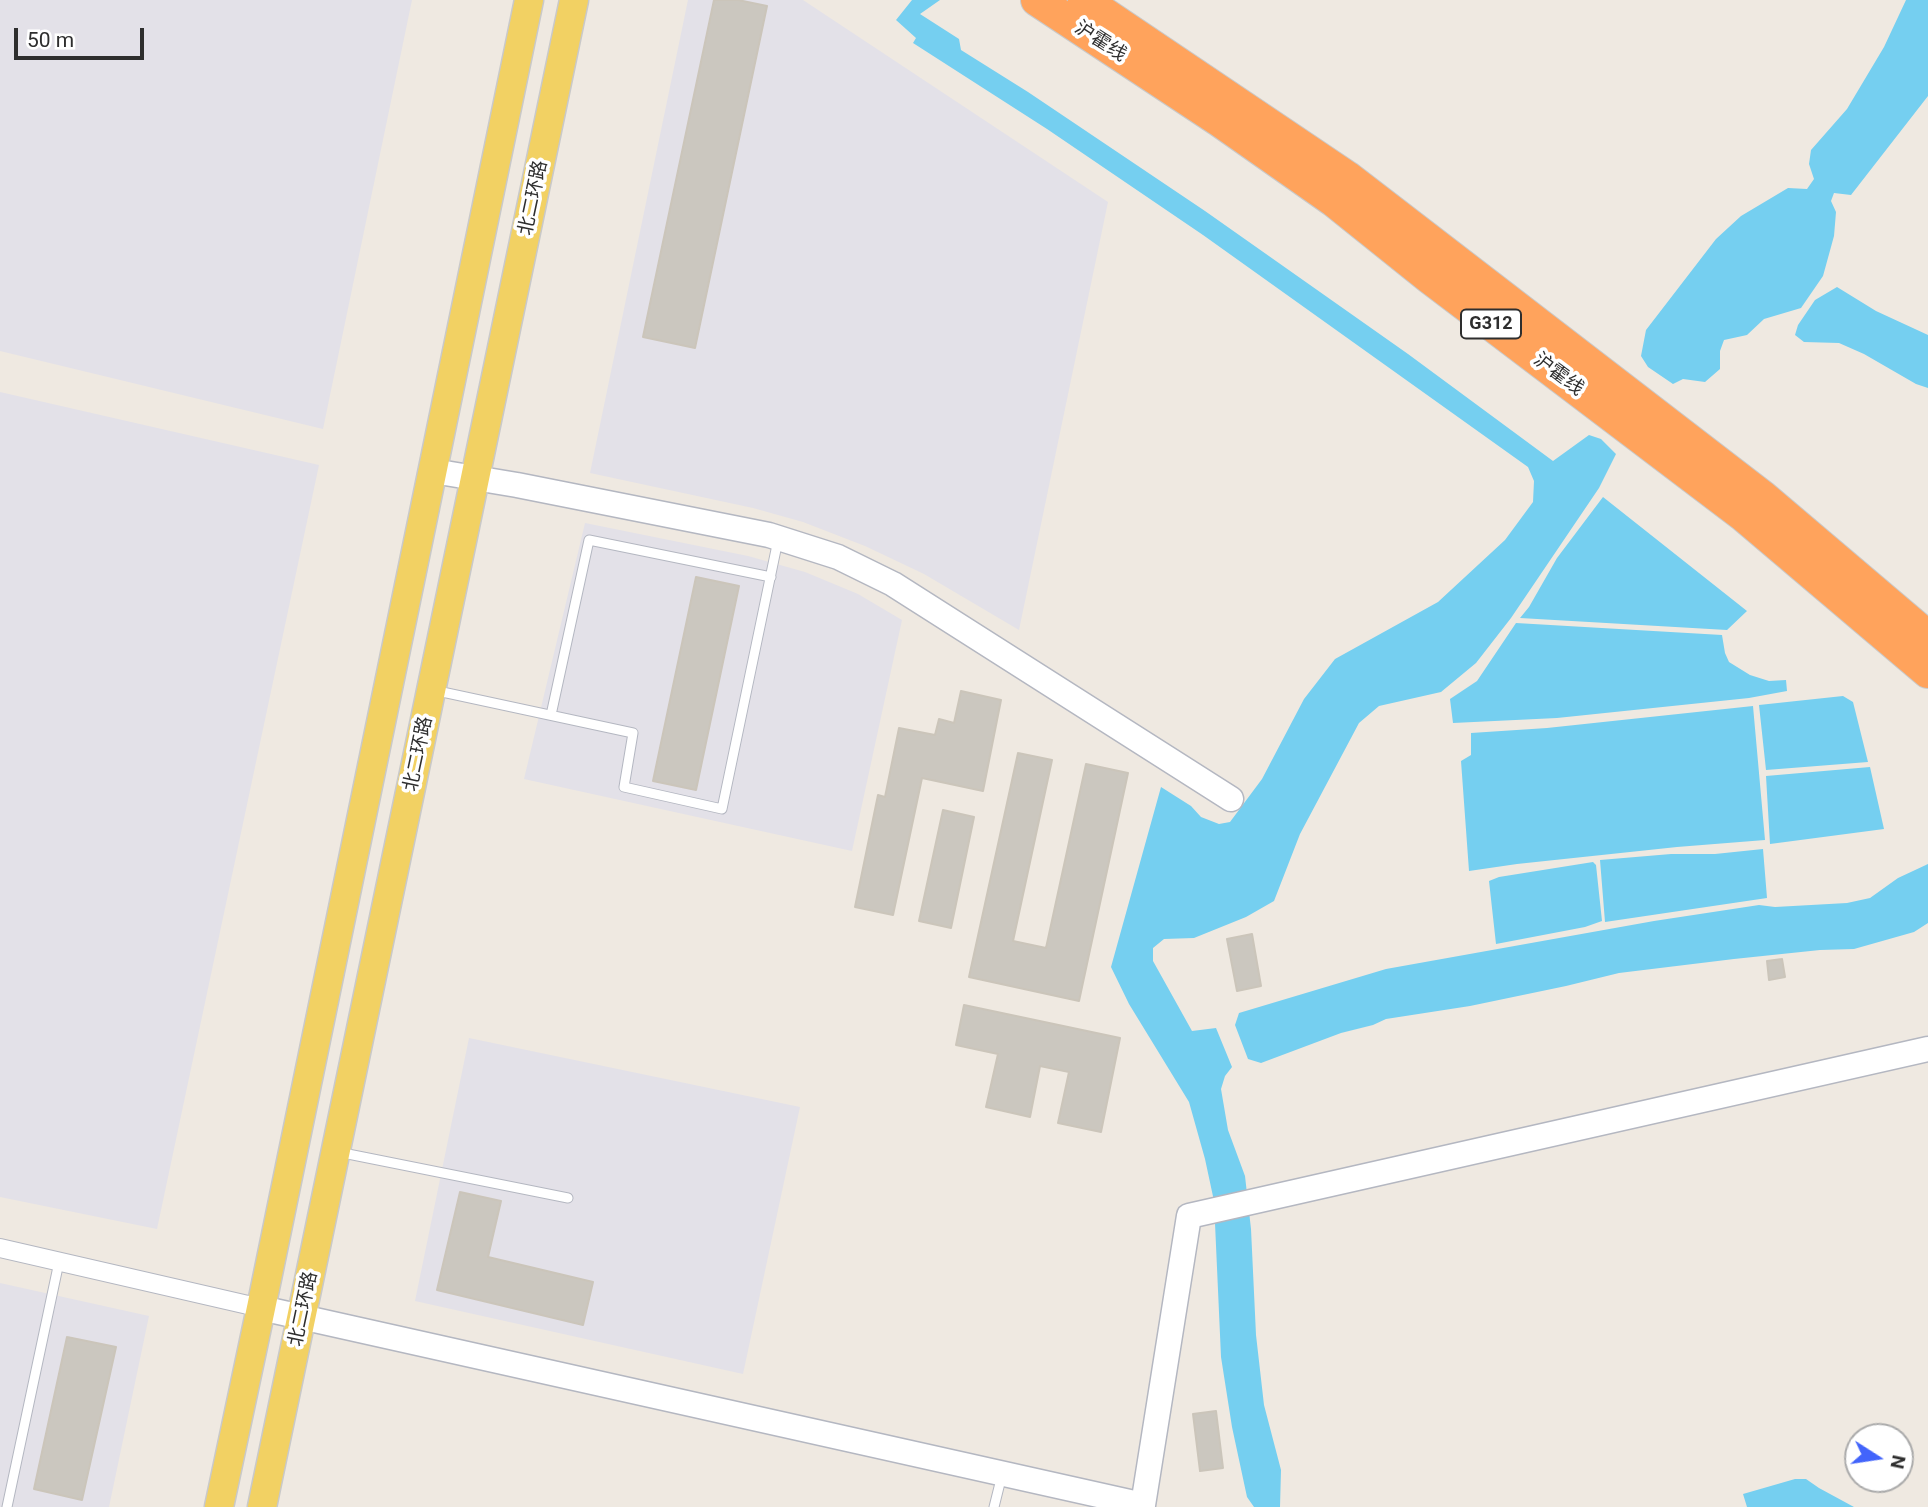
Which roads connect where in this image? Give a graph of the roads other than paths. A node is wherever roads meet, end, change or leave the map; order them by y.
1 (529, 0) edge
2 (575, 0) edge
3 (1037, 0) edge
4 (1084, 0) edge
5 (433, 471) junction
6 (476, 479) junction
7 (779, 538) junction
8 (771, 577) junction
9 (1928, 637) edge
10 (1928, 672) edge
11 (432, 690) junction
12 (551, 715) junction
13 (1231, 799) dead end
14 (1928, 1049) edge
15 (336, 1152) junction
16 (568, 1198) dead end
17 (0, 1248) edge
18 (59, 1262) junction
19 (261, 1308) junction
20 (302, 1317) junction
21 (1003, 1474) junction
22 (1148, 1506) edge
23 (7, 1507) edge
24 (219, 1507) edge
25 (262, 1507) edge
26 (994, 1507) edge

1 - 5 main road
2 - 6 main road, 北二环路
3 - 10 highway, 沪霍线 / G312
4 - 9 highway, 沪霍线 / G312
5 - 6 street
5 - 19 main road
6 - 7 street
6 - 11 main road, 北二环路
7 - 8 lane
7 - 13 street
8 - 12 lane
8 - 12 lane
11 - 12 lane
11 - 15 main road, 北二环路
14 - 22 street
15 - 16 lane
15 - 20 main road, 北二环路
17 - 18 street
18 - 19 street
18 - 23 lane
19 - 20 street
19 - 24 main road
20 - 21 street
20 - 25 main road, 北二环路
21 - 22 street
21 - 26 lane

